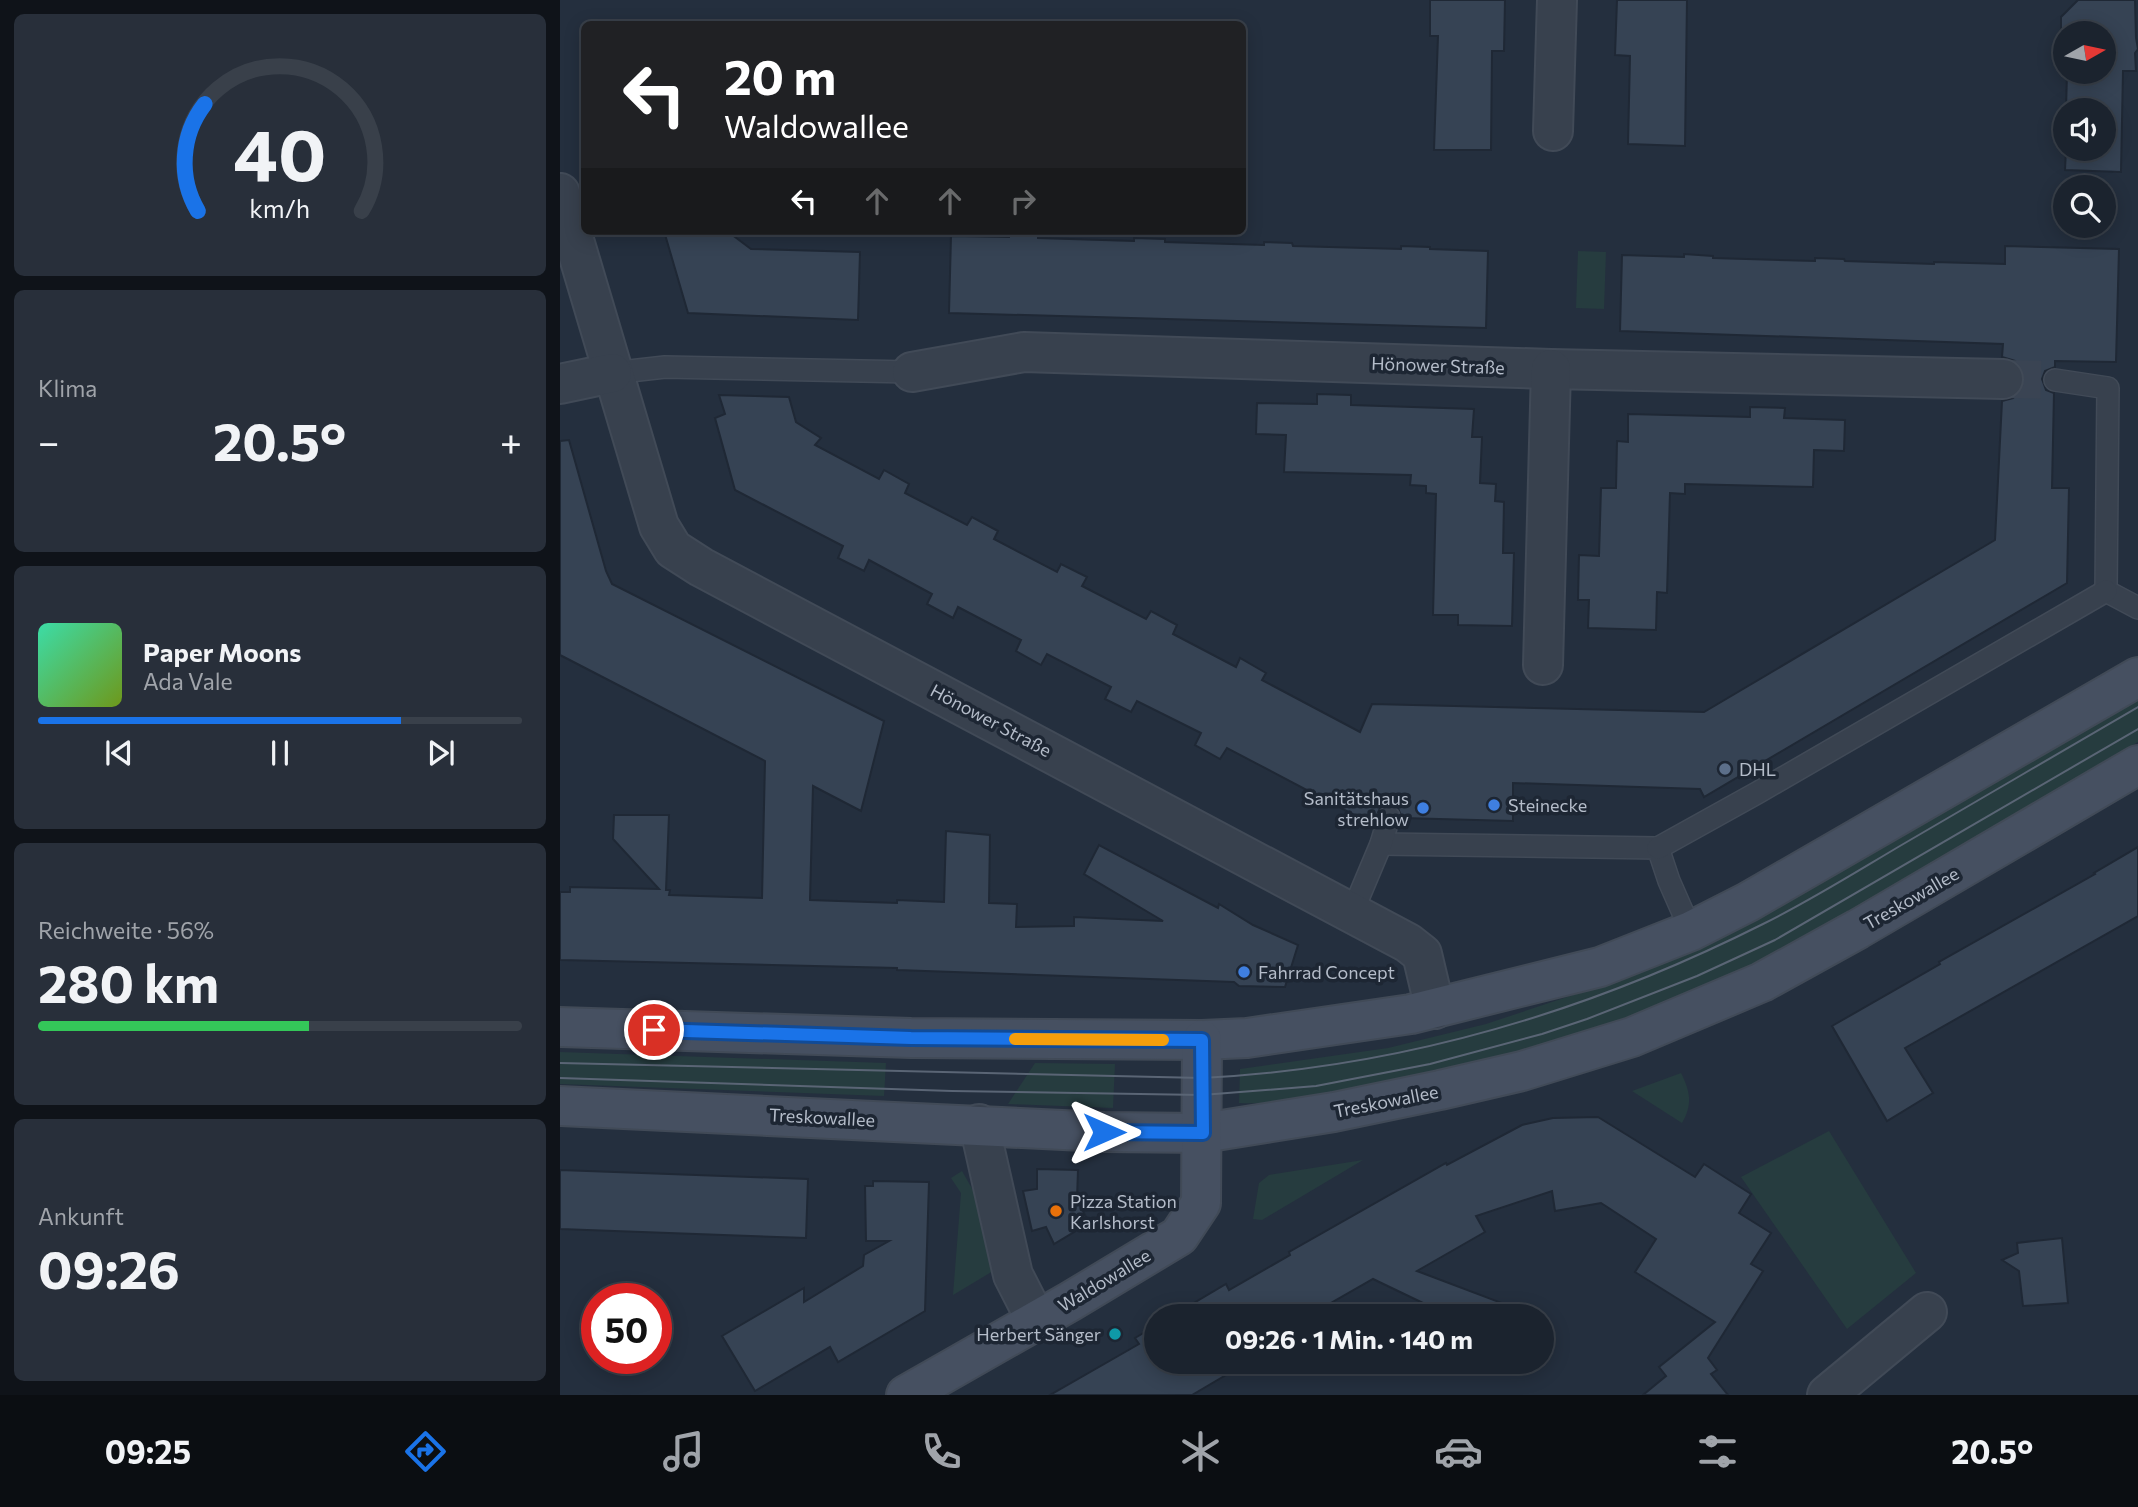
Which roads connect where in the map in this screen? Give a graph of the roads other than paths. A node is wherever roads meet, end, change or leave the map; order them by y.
1 (1557, 0) edge
2 (1553, 131) dead end
3 (560, 192) edge
4 (1551, 369) junction
5 (912, 372) joint
6 (612, 373) junction
7 (2003, 379) tunnel mouth
8 (2055, 380) tunnel mouth
9 (560, 384) edge
10 (2106, 592) junction
11 (2138, 608) edge
12 (1543, 665) dead end
13 (2138, 677) edge
14 (2138, 765) edge
15 (1390, 817) dead end
16 (1381, 844) junction
17 (1658, 848) junction
18 (1352, 912) junction
19 (1691, 930) junction
20 (1435, 1010) junction
21 (560, 1027) edge
22 (1202, 1040) junction
23 (560, 1106) edge
24 (979, 1124) junction
25 (1203, 1133) junction
26 (1927, 1312) dead end
27 (1036, 1320) junction
28 (906, 1395) edge
29 (1827, 1395) edge

1 - 2 street
3 - 6 street, Hönower Straße
4 - 5 street, Hönower Straße
4 - 7 street, Hönower Straße
4 - 12 street
5 - 6 lane, Hönower Straße
6 - 9 street
6 - 18 street, Hönower Straße
8 - 10 lane
10 - 11 lane
10 - 17 lane
13 - 19 main road
14 - 25 main road, Treskowallee
15 - 16 lane
16 - 17 lane
16 - 18 lane
17 - 19 lane
18 - 20 street, Hönower Straße
19 - 20 main road
20 - 22 main road
21 - 22 main road
22 - 25 main road, Waldowallee
23 - 24 main road, Treskowallee
24 - 25 main road, Treskowallee
24 - 27 street, Waldowallee
25 - 27 main road, Waldowallee
26 - 29 street
27 - 28 main road, Waldowallee

